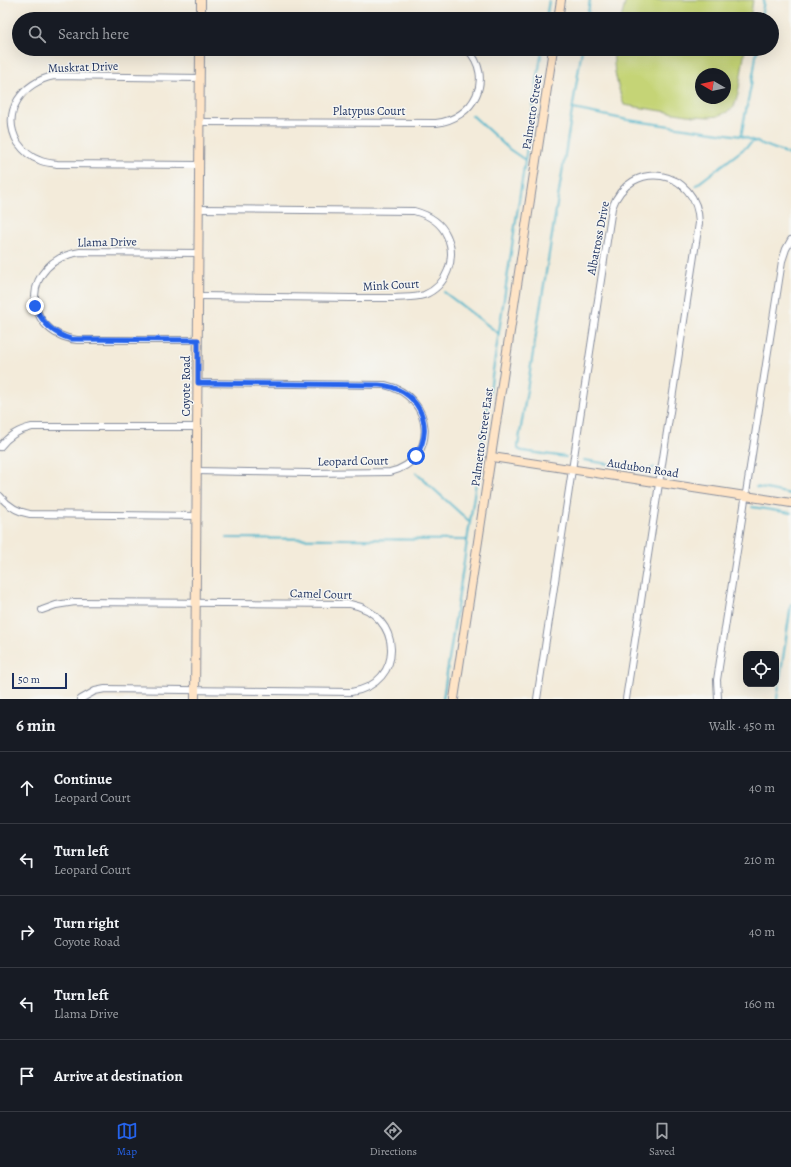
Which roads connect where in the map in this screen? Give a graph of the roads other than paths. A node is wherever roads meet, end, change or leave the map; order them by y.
1 (201, 0) edge
2 (561, 0) edge
3 (201, 12) edge
4 (559, 12) edge
5 (200, 56) edge
6 (473, 56) edge
7 (552, 56) edge
8 (200, 78) junction
9 (200, 122) junction
10 (199, 165) junction
11 (533, 178) joint
12 (199, 209) junction
13 (791, 240) edge
14 (198, 253) junction
15 (198, 296) junction
16 (198, 340) junction
17 (198, 383) junction
18 (197, 427) junction
19 (0, 447) edge
20 (492, 457) junction
21 (572, 469) junction
22 (197, 471) junction
23 (659, 482) junction
24 (0, 496) edge
25 (745, 496) junction
26 (791, 503) edge
27 (197, 516) junction
28 (196, 603) junction
29 (42, 610) dead end
30 (195, 695) edge
31 (81, 699) edge
32 (454, 699) edge
33 (537, 699) edge
34 (626, 699) edge
35 (718, 699) edge

1 - 3 street
2 - 4 street
5 - 8 street, Coyote Road
6 - 9 street, Platypus Court
7 - 11 street, Palmetto Street
8 - 9 street, Coyote Road
8 - 10 street, Muskrat Drive
9 - 10 street, Coyote Road
10 - 12 street, Coyote Road
11 - 20 street, Palmetto Street East
12 - 14 street, Coyote Road
12 - 15 street, Mink Court
13 - 25 street
14 - 15 street, Coyote Road
14 - 16 street, Llama Drive
15 - 16 street, Coyote Road
16 - 17 street, Coyote Road
17 - 18 street, Coyote Road
17 - 22 street, Leopard Court
18 - 19 street
18 - 22 street, Coyote Road
20 - 21 street, Audubon Road
20 - 32 street, Palmetto Street East
21 - 23 street, Audubon Road
21 - 23 street, Albatross Drive
21 - 33 street, Albatross Drive
22 - 27 street, Coyote Road
23 - 25 street, Audubon Road
23 - 34 street, Albatross Drive
24 - 27 street
25 - 26 street, Audubon Road
25 - 35 street
27 - 28 street, Coyote Road
28 - 29 street, Camel Court
28 - 30 street, Coyote Road
28 - 30 street, Camel Court
30 - 31 street, Camel Court

